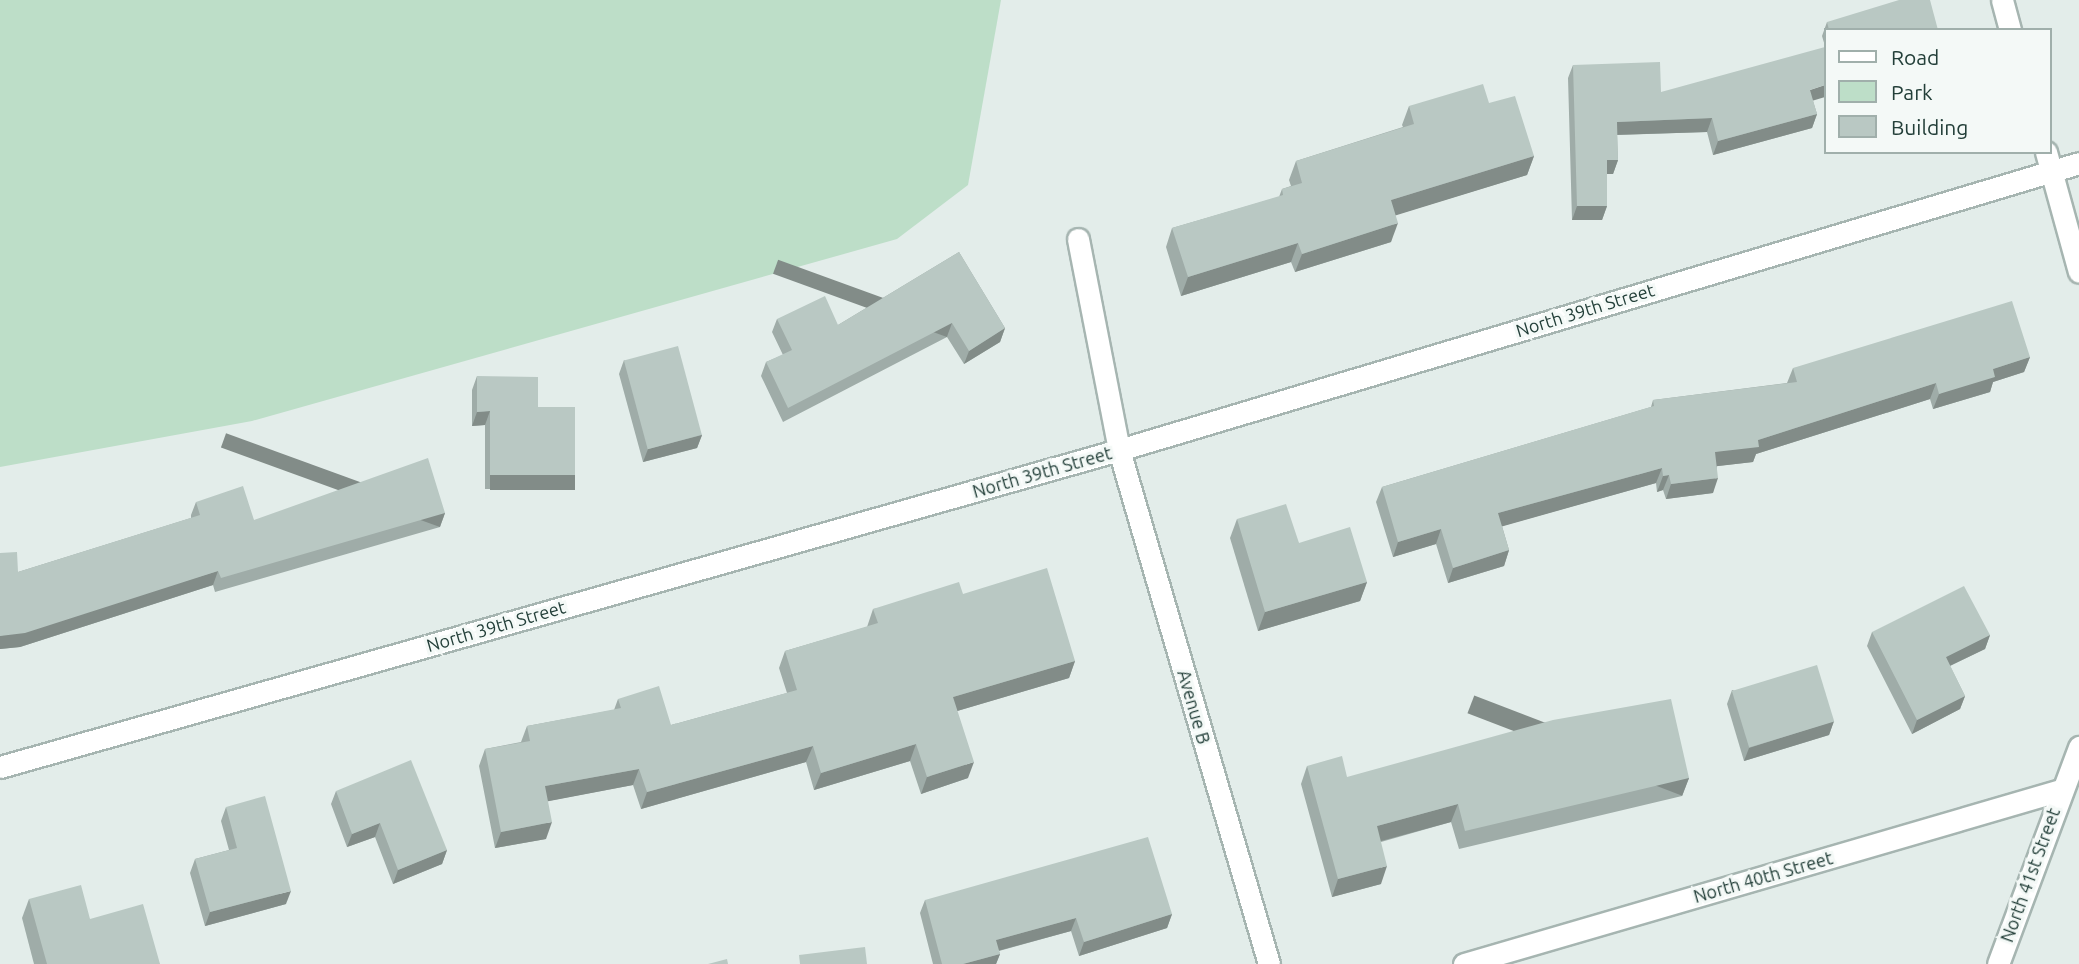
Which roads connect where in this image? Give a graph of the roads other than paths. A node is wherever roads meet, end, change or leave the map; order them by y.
1 (2001, 0) edge
2 (2009, 28) edge
3 (2049, 161) edge
4 (2079, 163) edge
5 (1078, 239) dead end
6 (2079, 272) edge
7 (1119, 450) junction
8 (2079, 747) edge
9 (0, 766) edge
10 (2061, 790) junction
11 (1269, 964) edge
12 (1464, 964) edge
13 (1998, 964) edge

1 - 2 street
3 - 4 street, North 39th Street
3 - 6 street
3 - 7 street, North 39th Street
5 - 7 street, Avenue B
7 - 9 street, North 39th Street
7 - 11 street, Avenue B
8 - 10 street, North 41st Street
10 - 12 street, North 40th Street
10 - 13 street, North 41st Street

